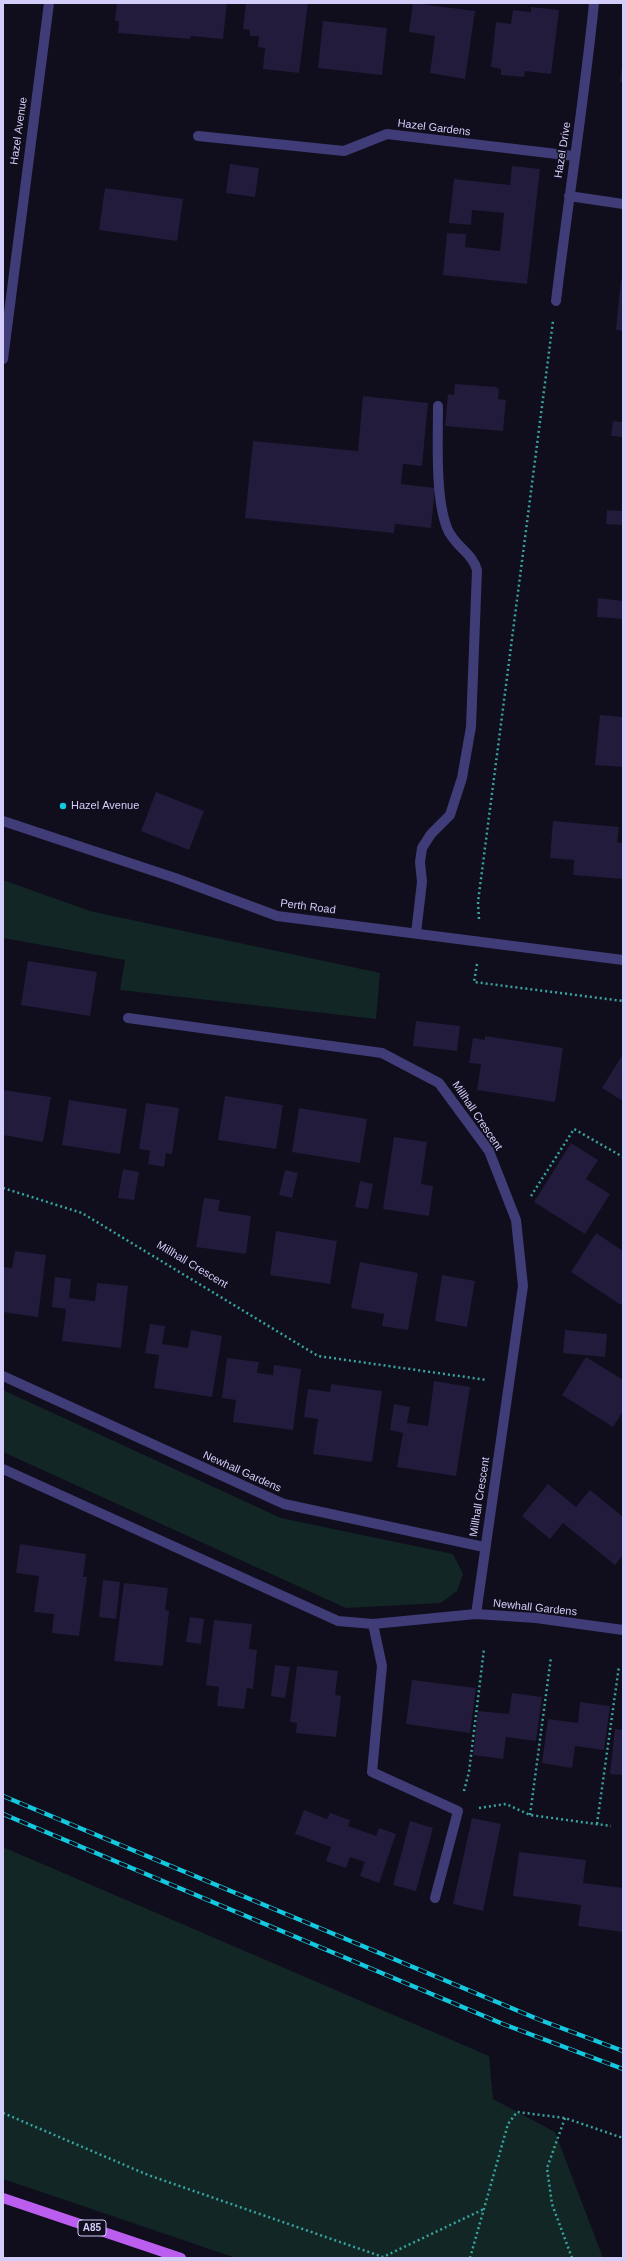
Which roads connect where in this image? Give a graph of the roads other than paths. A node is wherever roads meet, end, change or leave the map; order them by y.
1 (49, 3) edge
2 (594, 3) edge
3 (198, 136) dead end
4 (574, 156) junction
5 (569, 196) junction
6 (623, 204) edge
7 (556, 301) road end
8 (3, 359) edge
9 (438, 406) dead end
10 (3, 821) edge
11 (416, 933) junction
12 (623, 960) edge
13 (128, 1018) dead end
14 (3, 1376) edge
15 (3, 1469) edge
16 (484, 1547) junction
17 (476, 1614) junction
18 (373, 1624) junction
19 (623, 1630) edge
20 (435, 1898) dead end
21 (3, 2198) edge
22 (181, 2258) edge

1 - 8 street, Hazel Avenue
2 - 4 street, Hazel Drive
3 - 4 street, Hazel Gardens
4 - 5 street, Hazel Drive
5 - 6 street
5 - 7 street, Hazel Drive
9 - 11 street
10 - 11 street, Perth Road
11 - 12 street, Perth Road
13 - 16 street, Millhall Crescent
14 - 16 street, Newhall Gardens
15 - 18 street, Newhall Gardens
16 - 17 street, Millhall Crescent
17 - 18 street, Newhall Gardens
17 - 19 street, Newhall Gardens
18 - 20 street
21 - 22 main road, A85

